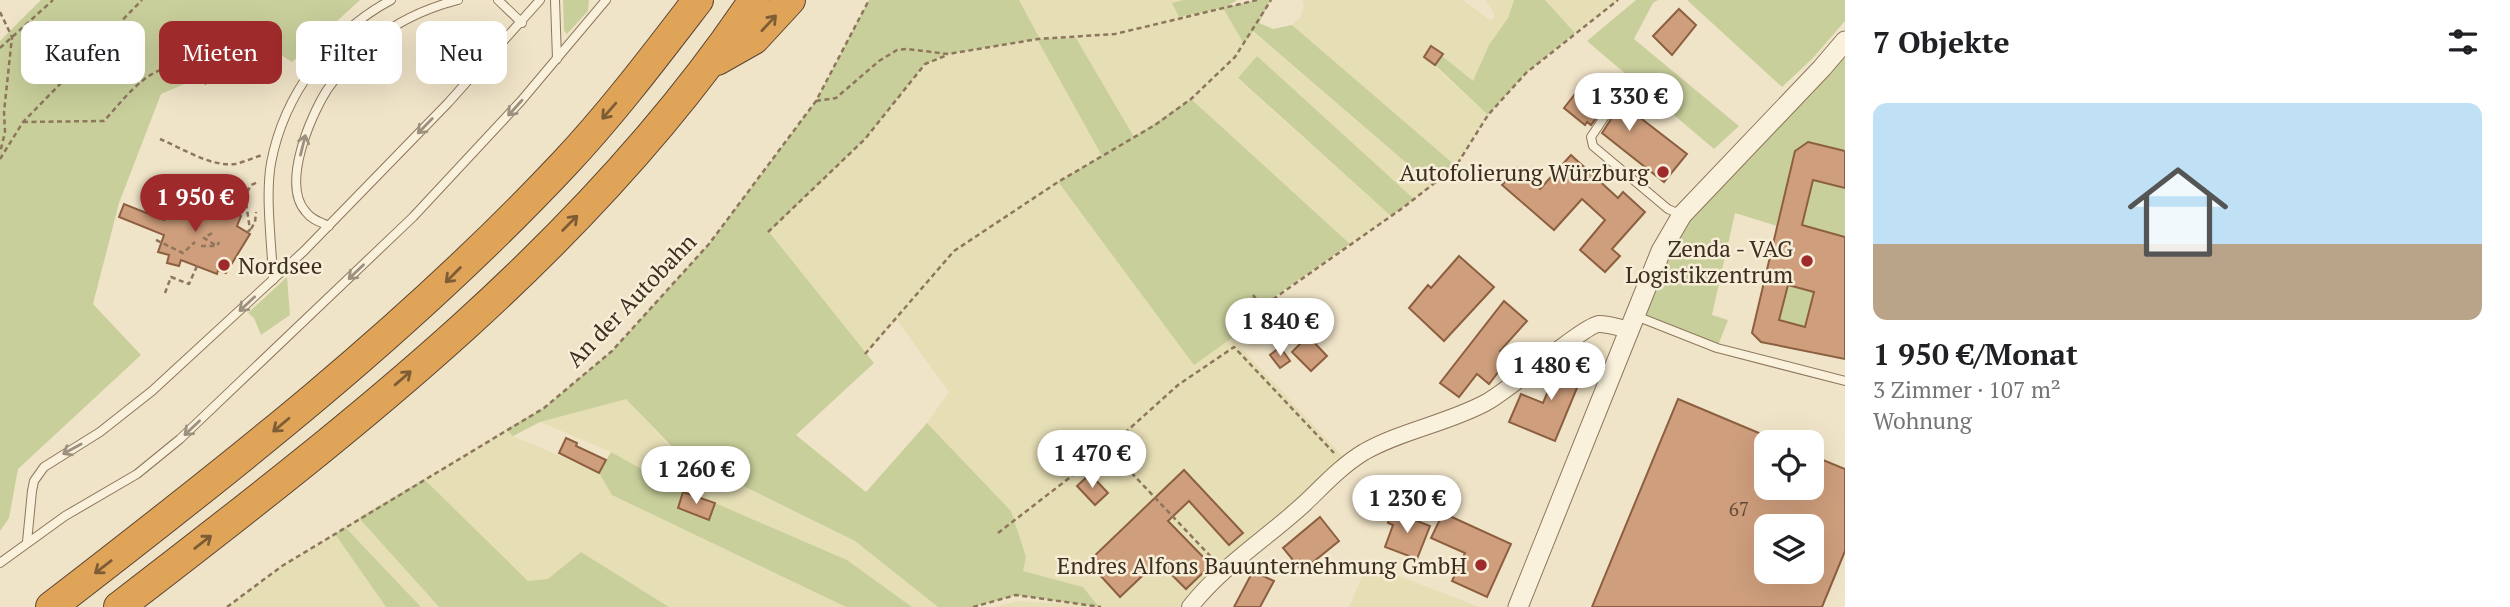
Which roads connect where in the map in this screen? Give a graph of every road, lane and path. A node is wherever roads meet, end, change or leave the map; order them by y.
1 (53, 0) edge
2 (142, 0) edge
3 (391, 0) edge
4 (458, 0) edge
5 (498, 0) edge
6 (540, 0) edge
7 (555, 0) edge
8 (606, 0) edge
9 (698, 0) edge
10 (754, 0) edge
11 (790, 0) edge
12 (869, 0) edge
13 (1257, 0) edge
14 (1271, 0) edge
15 (1618, 0) edge
16 (0, 12) edge
17 (522, 23) junction
18 (12, 37) junction
19 (1845, 41) edge
20 (0, 48) edge
21 (948, 54) junction
22 (557, 58) junction
23 (705, 68) junction
24 (206, 85) dead end
25 (816, 102) junction
26 (1605, 116) dead end
27 (23, 122) junction
28 (160, 139) dead end
29 (274, 151) junction
30 (0, 153) edge
31 (0, 159) edge
32 (271, 177) junction
33 (256, 213) dead end
34 (1682, 215) junction
35 (329, 226) junction
36 (768, 232) dead end
37 (212, 233) dead end
38 (156, 240) dead end
39 (195, 242) dead end
40 (201, 246) dead end
41 (197, 266) dead end
42 (273, 280) junction
43 (165, 293) dead end
44 (1253, 295) dead end
45 (1261, 306) junction
46 (1252, 314) dead end
47 (1633, 323) junction
48 (865, 354) dead end
49 (1845, 381) edge
50 (1108, 448) junction
51 (1345, 466) junction
52 (998, 533) dead end
53 (27, 542) junction
54 (0, 564) edge
55 (1225, 571) junction
56 (51, 607) edge
57 (119, 607) edge
58 (227, 607) edge
59 (973, 607) edge
60 (1101, 607) edge
61 (1191, 607) edge
62 (1518, 607) edge

1 - 18 path
2 - 27 path
3 - 29 lane
35 -> 4 lane
5 - 17 lane
6 - 17 lane
7 - 22 lane
8 - 22 lane
9 -> 56 highway
10 - 23 highway
23 -> 11 highway
12 - 25 path, An der Autobahn
13 - 21 path
14 - 48 path
15 - 45 path
16 - 18 path
17 -> 35 lane
18 - 20 path
18 - 30 path
19 - 34 street
21 - 25 path
21 - 36 path
22 -> 53 lane
57 -> 23 highway
24 - 27 path
25 - 58 path, An der Autobahn
26 - 34 lane
27 - 31 path
28 - 29 path
29 - 32 lane
32 - 33 path
32 - 42 lane
34 - 47 street
35 - 42 lane
37 - 40 path
38 - 39 path
41 - 43 path
42 -> 53 lane
44 - 45 path
45 - 46 path
47 - 49 lane
47 - 51 street
47 - 62 street
50 - 51 path
50 - 52 path
50 - 55 path
51 - 55 street
53 - 54 lane
55 - 61 street
59 - 60 path

